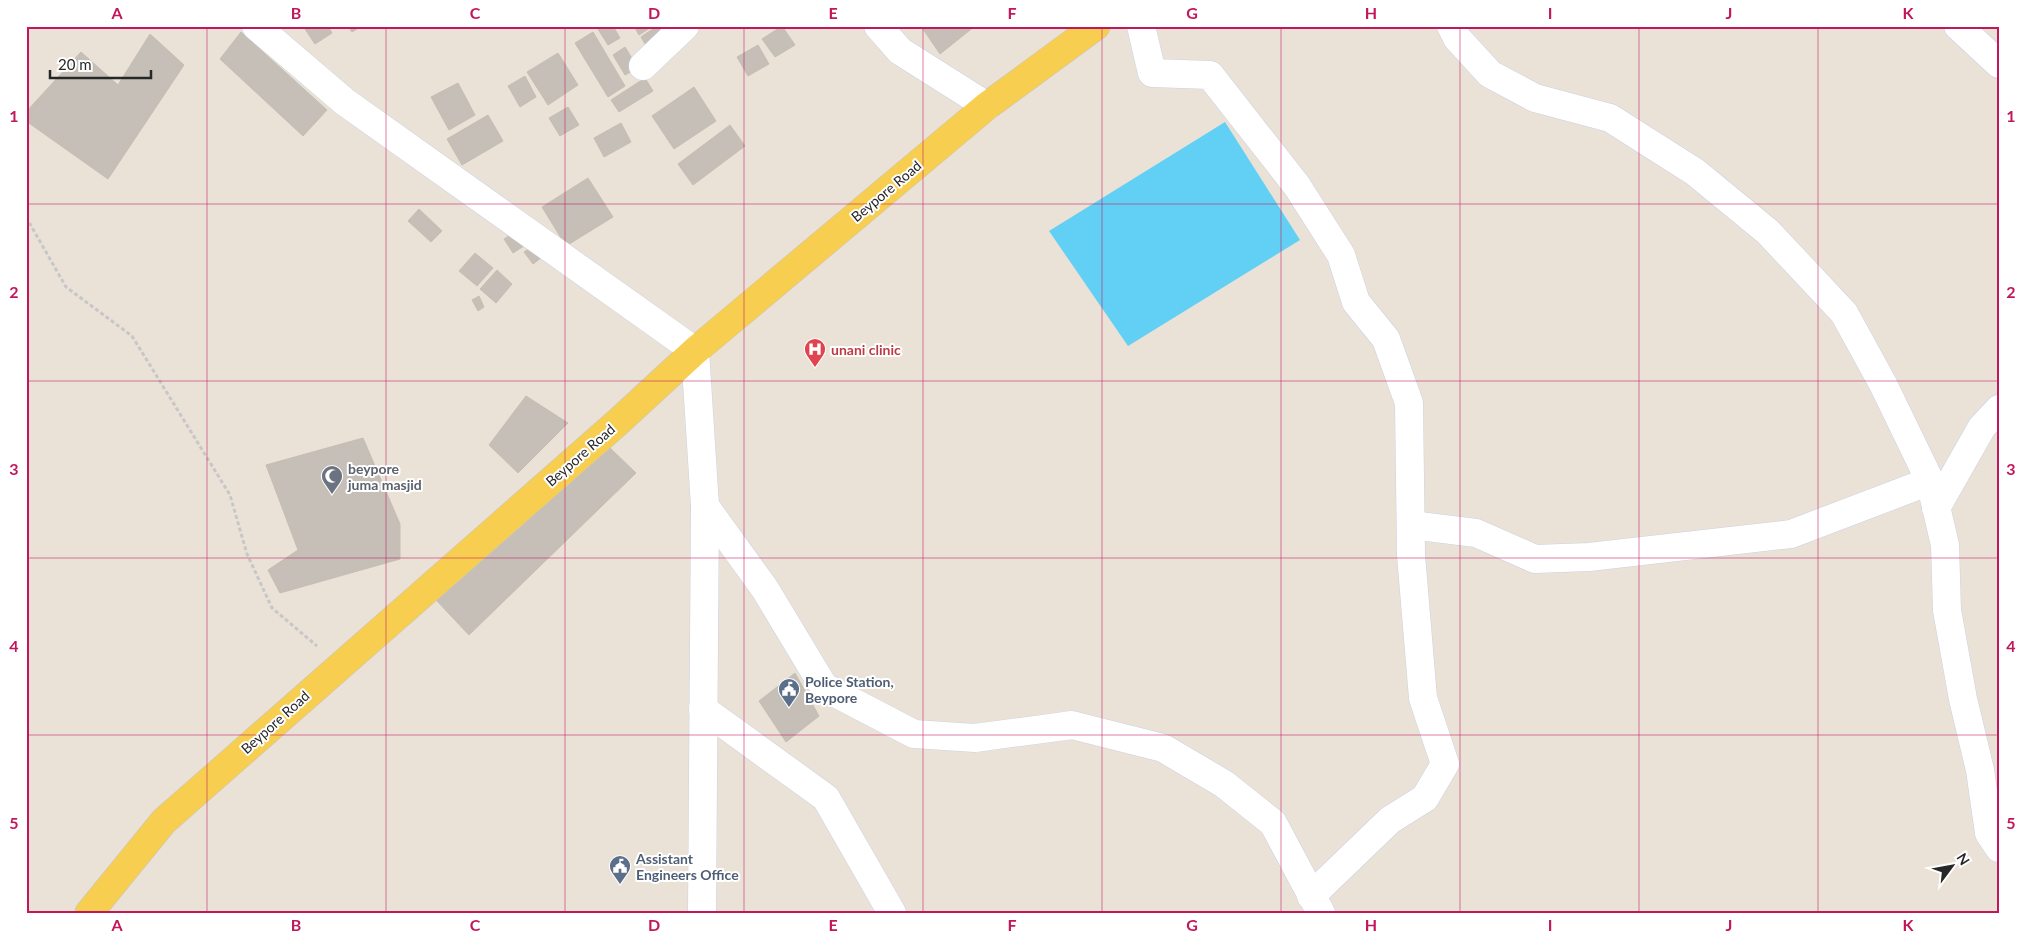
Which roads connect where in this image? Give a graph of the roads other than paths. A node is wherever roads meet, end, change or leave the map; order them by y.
1 (256, 26) edge
2 (685, 26) edge
3 (878, 26) edge
4 (1096, 26) edge
5 (1141, 26) edge
6 (1451, 26) edge
7 (1958, 26) edge
8 (1999, 64) edge
9 (643, 66) dead end
10 (987, 106) junction
11 (695, 350) junction
12 (1999, 409) edge
13 (1930, 481) junction
14 (705, 506) junction
15 (1936, 508) junction
16 (1411, 525) junction
17 (704, 709) junction
18 (1999, 848) edge
19 (1316, 904) edge
20 (89, 913) edge
21 (702, 913) edge
22 (892, 913) edge

1 - 11 street
2 - 9 street
3 - 10 street
4 - 10 main road, Beypore Road
5 - 16 street
6 - 13 street
7 - 8 street
10 - 11 main road, Beypore Road
11 - 14 street
11 - 20 main road, Beypore Road
12 - 15 street
13 - 15 street
13 - 16 street
14 - 17 street
14 - 19 street
15 - 18 street
16 - 19 street
17 - 21 street
17 - 22 street

